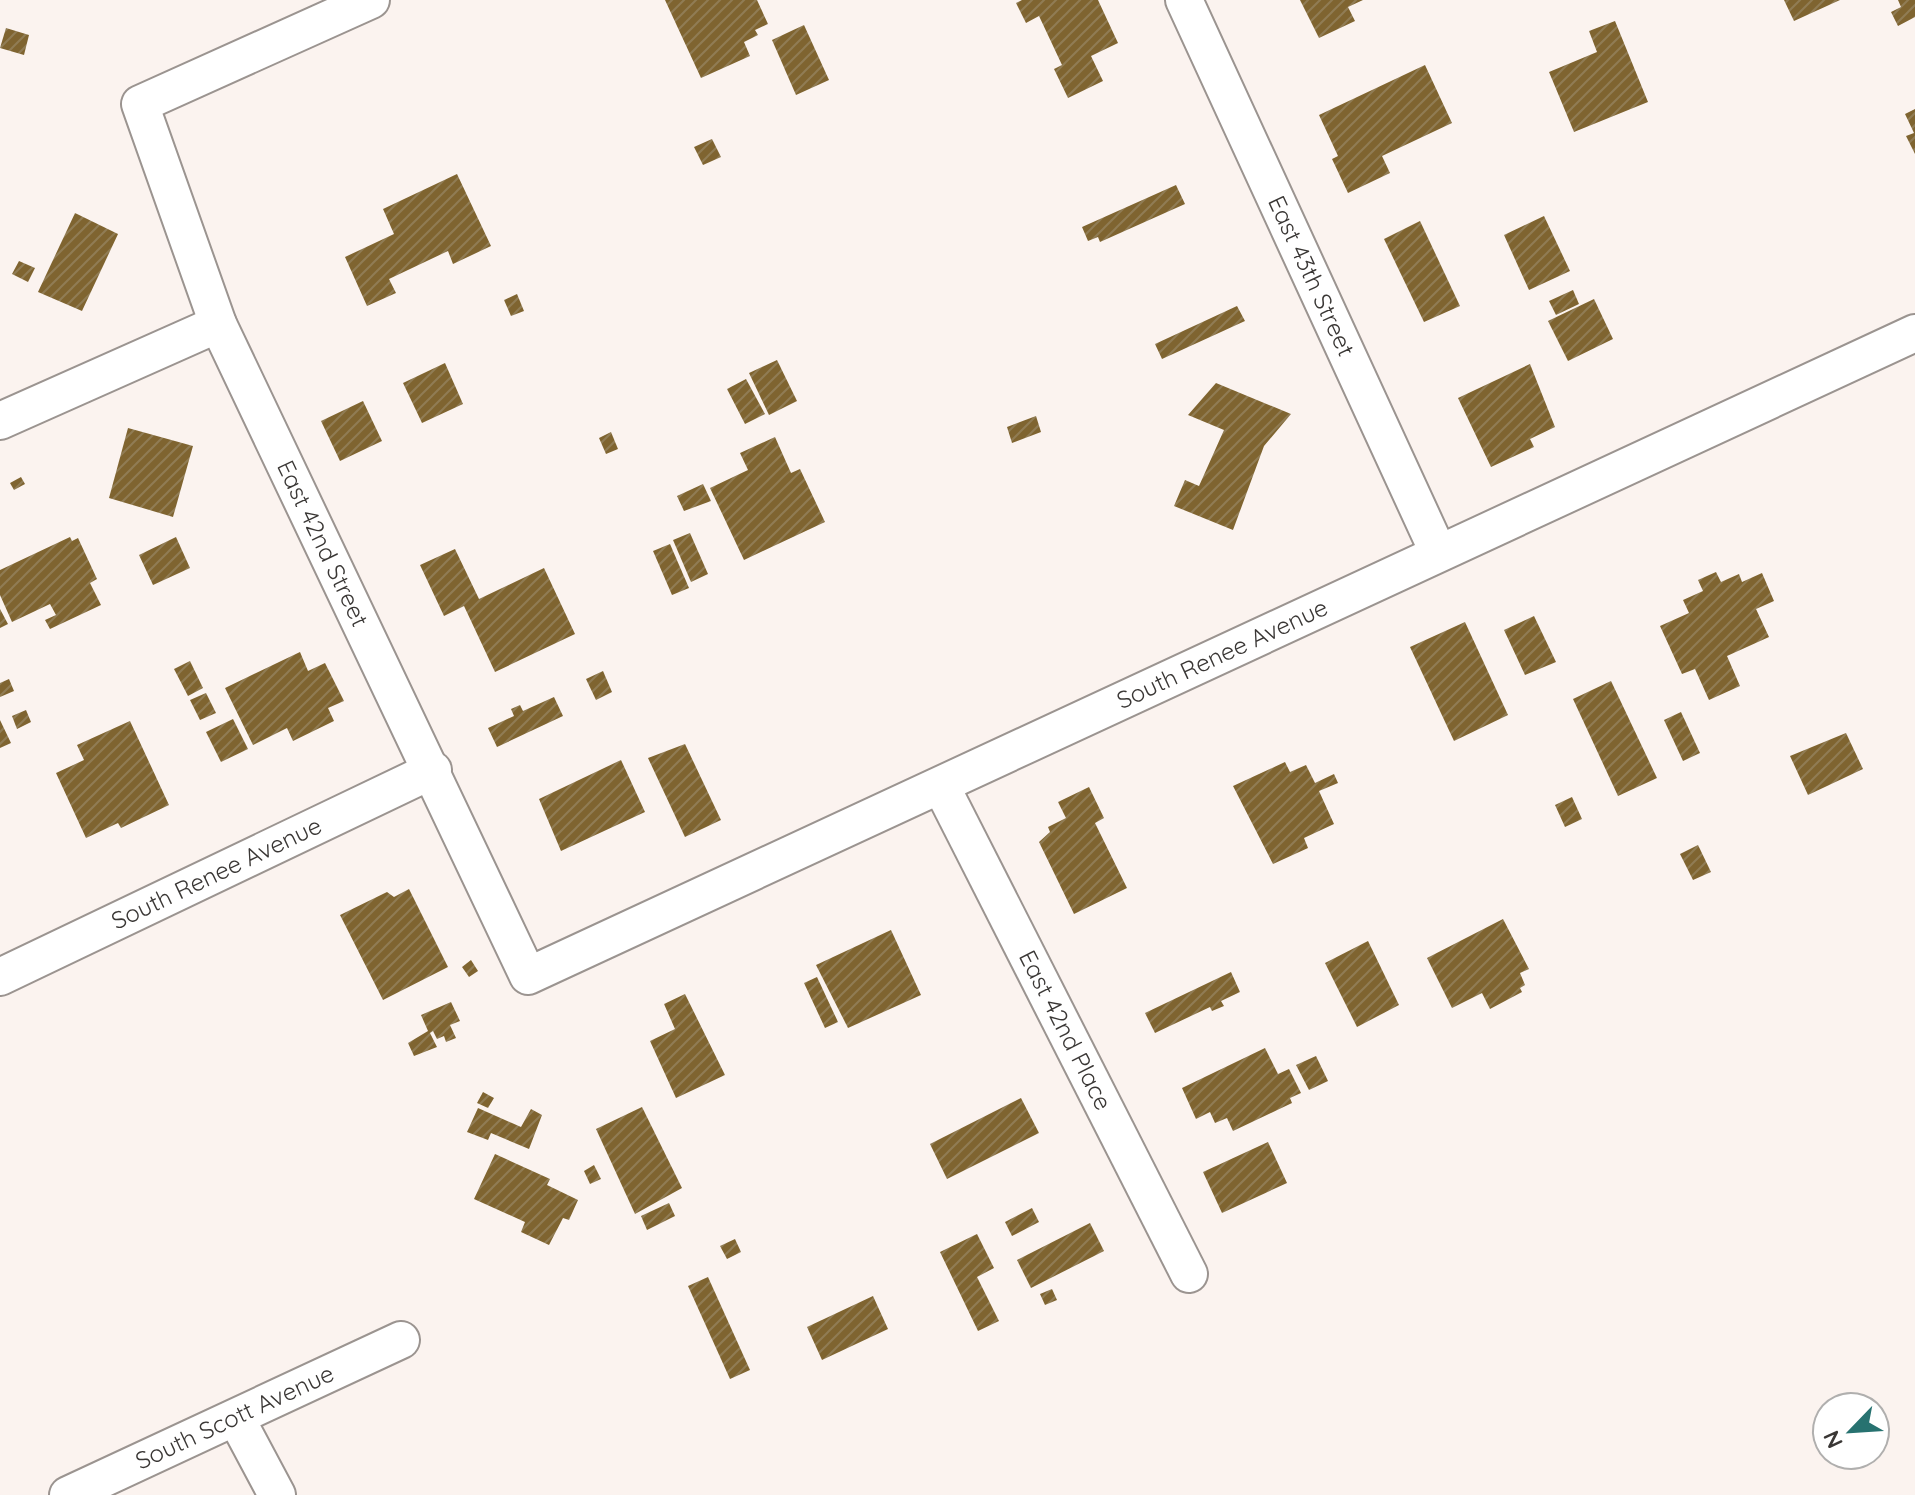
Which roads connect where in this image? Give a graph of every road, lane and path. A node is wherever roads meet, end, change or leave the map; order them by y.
1 (371, 0) edge
2 (1184, 0) edge
3 (218, 324) junction
4 (1915, 333) edge
5 (0, 421) edge
6 (1438, 552) junction
7 (433, 770) junction
8 (941, 786) junction
9 (528, 976) joint
10 (0, 977) edge
11 (1189, 1274) dead end
12 (401, 1340) dead end
13 (236, 1418) junction
14 (68, 1495) edge
15 (277, 1495) edge

1 - 3 street, East 42nd Street
2 - 6 street, East 43th Street
3 - 5 street
3 - 7 street, East 42nd Street
4 - 6 street, South Renee Avenue
6 - 8 street, South Renee Avenue
7 - 9 street, East 42nd Street
7 - 10 street, South Renee Avenue
8 - 9 street, South Renee Avenue
8 - 11 street, East 42nd Place
12 - 13 street, South Scott Avenue
13 - 14 street, South Scott Avenue
13 - 15 street

